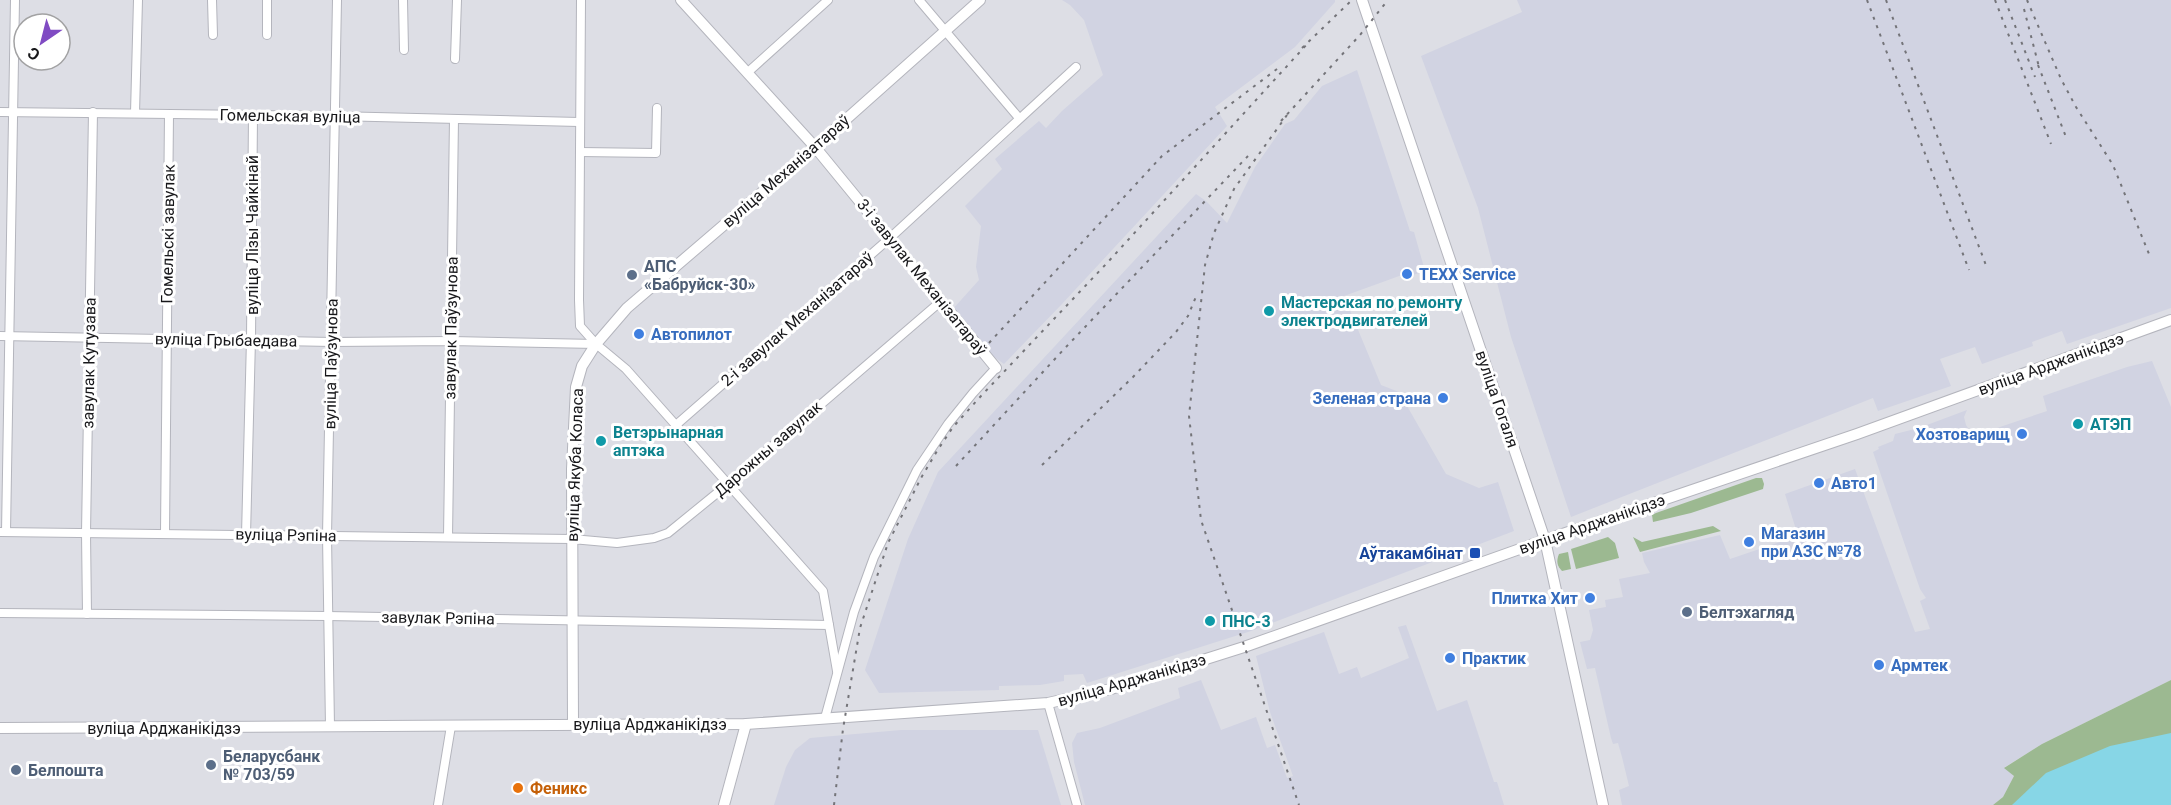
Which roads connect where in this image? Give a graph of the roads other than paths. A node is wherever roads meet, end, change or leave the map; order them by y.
1 (15, 0) edge
2 (138, 0) edge
3 (212, 0) edge
4 (267, 0) edge
5 (337, 0) edge
6 (403, 0) edge
7 (457, 0) edge
8 (581, 0) edge
9 (681, 0) edge
10 (828, 0) edge
11 (920, 0) edge
12 (981, 0) edge
13 (1362, 0) edge
14 (945, 31) junction
15 (213, 35) dead end
16 (267, 35) dead end
17 (404, 50) dead end
18 (455, 59) dead end
19 (1076, 67) dead end
20 (747, 73) junction
21 (657, 108) dead end
22 (0, 112) edge
23 (14, 112) junction
24 (93, 112) junction
25 (135, 113) junction
26 (169, 114) junction
27 (253, 115) junction
28 (334, 116) junction
29 (1019, 118) junction
30 (454, 119) junction
31 (579, 122) junction
32 (815, 147) junction
33 (580, 152) junction
34 (891, 237) junction
35 (940, 302) junction
36 (2171, 320) edge
37 (4, 337) edge
38 (89, 338) junction
39 (167, 339) junction
40 (251, 339) junction
41 (452, 340) junction
42 (332, 342) junction
43 (596, 344) junction
44 (996, 368) joint
45 (676, 425) junction
46 (727, 485) junction
47 (3, 532) edge
48 (86, 533) junction
49 (165, 533) junction
50 (246, 535) junction
51 (327, 536) junction
52 (448, 537) junction
53 (572, 538) junction
54 (1545, 540) junction
55 (0, 613) edge
56 (87, 614) junction
57 (327, 616) junction
58 (573, 620) junction
59 (829, 625) junction
60 (837, 671) junction
61 (1048, 703) junction
62 (825, 718) junction
63 (573, 724) junction
64 (746, 724) junction
65 (451, 726) junction
66 (330, 727) junction
67 (0, 728) edge
68 (438, 805) edge
69 (724, 805) edge
70 (1077, 805) edge
71 (1603, 805) edge

1 - 23 street
2 - 25 street
3 - 15 street
4 - 16 street
5 - 28 street, вуліца Паўзунова
6 - 17 street
7 - 18 street
8 - 31 street
9 - 20 main road, 3-і завулак Механізатараў
10 - 20 street
11 - 14 street
12 - 14 main road, вуліца Механізатараў
13 - 54 main road, вуліца Гогаля
14 - 29 street
14 - 32 main road, вуліца Механізатараў
19 - 29 street, 2-і завулак Механізатараў
20 - 32 main road, 3-і завулак Механізатараў
21 - 33 street
22 - 23 street, Гомельская вуліца
23 - 24 street, Гомельская вуліца
23 - 37 street
24 - 25 street, Гомельская вуліца
24 - 38 street, завулак Кутузава
25 - 26 street, Гомельская вуліца
26 - 27 street, Гомельская вуліца
26 - 39 street, Гомельскі завулак
27 - 28 street, Гомельская вуліца
27 - 40 street, вуліца Лізы Чайкінай
28 - 30 street, Гомельская вуліца
28 - 42 street, вуліца Паўзунова
29 - 34 street, 2-і завулак Механізатараў
30 - 31 street, Гомельская вуліца
30 - 41 street, завулак Паўзунова
31 - 33 street
32 - 34 main road, 3-і завулак Механізатараў
32 - 43 main road, вуліца Механізатараў
33 - 43 street
34 - 35 main road, 3-і завулак Механізатараў
34 - 45 street, 2-і завулак Механізатараў
35 - 44 main road, 3-і завулак Механізатараў
35 - 46 street, Дарожны завулак
36 - 54 main road, вуліца Арджанікідзэ
37 - 38 street, вуліца Грыбаедава
37 - 47 street
38 - 39 street, вуліца Грыбаедава
38 - 48 street, завулак Кутузава
39 - 40 street, вуліца Грыбаедава
39 - 49 street, Гомельскі завулак
40 - 42 street, вуліца Грыбаедава
40 - 50 street, вуліца Лізы Чайкінай
41 - 42 street, вуліца Грыбаедава
41 - 43 street, вуліца Грыбаедава
41 - 52 street, завулак Паўзунова
42 - 51 street, вуліца Паўзунова
43 - 45 street
43 - 53 main road, вуліца Якуба Коласа
44 - 60 street, 3-і завулак Механізатараў
45 - 46 street
46 - 53 street, Дарожны завулак
46 - 59 street
47 - 48 street, вуліца Рэпіна
48 - 49 street, вуліца Рэпіна
48 - 56 street, завулак Кутузава
49 - 50 street, вуліца Рэпіна
50 - 51 street, вуліца Рэпіна
51 - 52 street, вуліца Рэпіна
51 - 57 street, вуліца Паўзунова
52 - 53 street, вуліца Рэпіна
53 - 58 main road, вуліца Якуба Коласа
54 - 61 main road, вуліца Арджанікідзэ
54 - 71 main road, вуліца Гогаля
55 - 56 street, завулак Рэпіна
56 - 57 street, завулак Рэпіна
57 - 58 street, завулак Рэпіна
57 - 66 street, вуліца Паўзунова
58 - 59 street, завулак Рэпіна
58 - 63 main road, вуліца Якуба Коласа
59 - 60 street
60 - 62 street, 3-і завулак Механізатараў
61 - 62 main road, вуліца Арджанікідзэ
61 - 70 street
62 - 64 main road, вуліца Арджанікідзэ
63 - 64 main road, вуліца Арджанікідзэ
63 - 65 main road, вуліца Арджанікідзэ
64 - 69 main road
65 - 66 main road, вуліца Арджанікідзэ
65 - 68 street
66 - 67 main road, вуліца Арджанікідзэ

